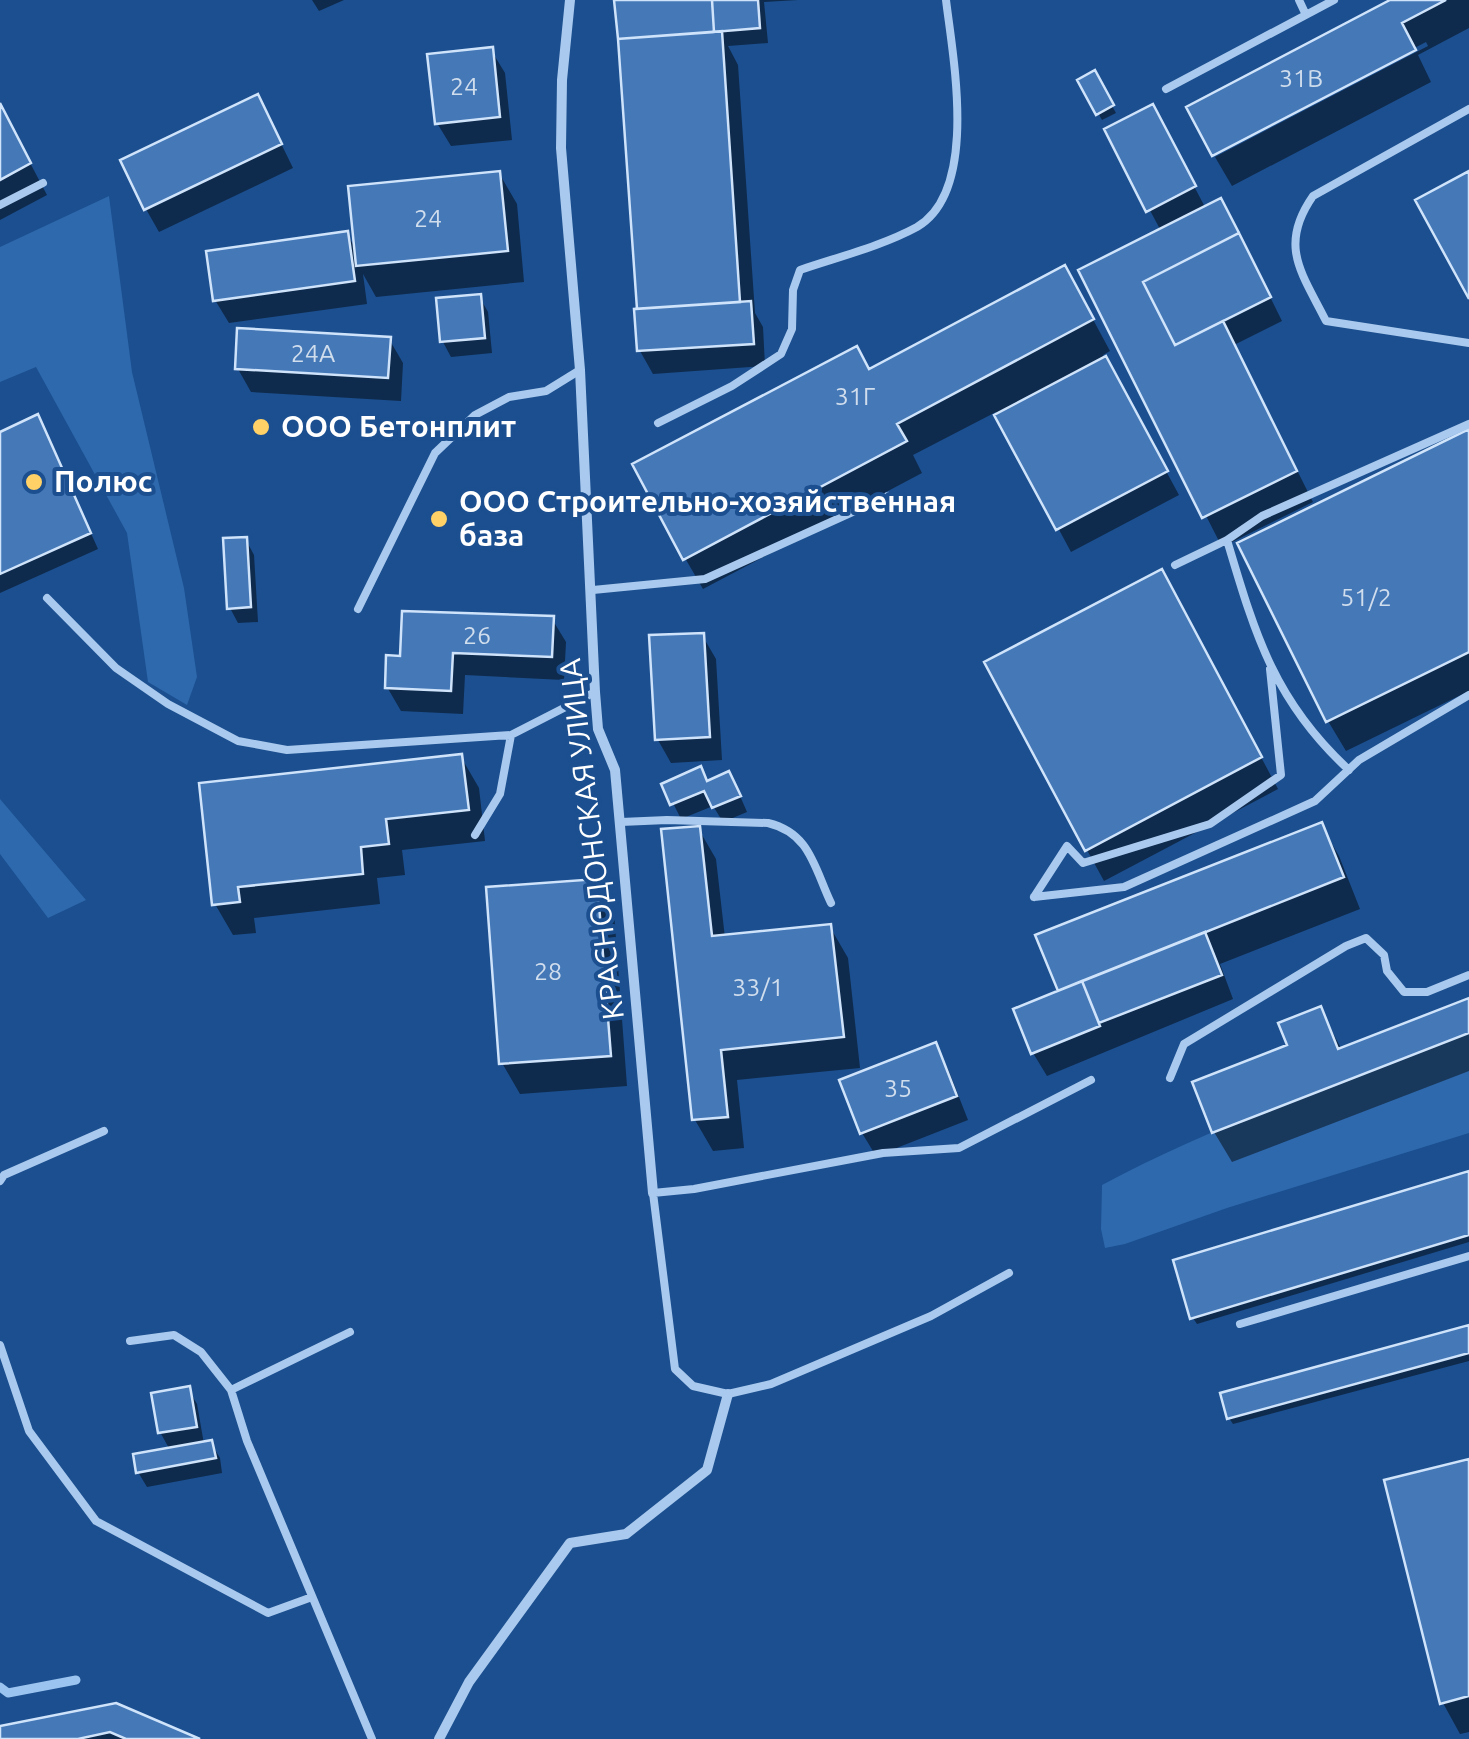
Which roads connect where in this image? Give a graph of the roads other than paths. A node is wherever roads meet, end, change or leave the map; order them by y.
1 (570, 0) edge
2 (946, 0) edge
3 (1299, 0) edge
4 (1334, 0) edge
5 (1306, 15) junction
6 (1166, 89) dead end
7 (1469, 109) edge
8 (43, 182) dead end
9 (0, 205) edge
10 (1469, 344) edge
11 (580, 370) junction
12 (658, 423) dead end
13 (1469, 424) edge
14 (888, 496) dead end
15 (1226, 540) junction
16 (1175, 565) dead end
17 (593, 590) junction
18 (46, 598) dead end
19 (358, 609) dead end
20 (1270, 669) junction
21 (595, 692) junction
22 (1469, 695) edge
23 (511, 735) junction
24 (1349, 770) junction
25 (621, 822) junction
26 (476, 835) dead end
27 (831, 903) dead end
28 (1469, 975) edge
29 (1170, 1078) dead end
30 (1091, 1080) dead end
31 (104, 1131) dead end
32 (0, 1182) edge
33 (653, 1193) junction
34 (1469, 1256) edge
35 (1009, 1274) dead end
36 (1240, 1324) dead end
37 (350, 1332) dead end
38 (130, 1341) dead end
39 (0, 1344) edge
40 (231, 1390) junction
41 (728, 1394) junction
42 (312, 1597) junction
43 (372, 1739) edge
44 (439, 1739) edge

1 - 11 street, КРАСНОДОНСКАЯ УЛИЦА
2 - 12 lane
3 - 5 lane
4 - 5 lane
5 - 6 lane
7 - 10 lane
8 - 9 lane
11 - 17 street, КРАСНОДОНСКАЯ УЛИЦА
11 - 19 lane
13 - 15 lane
14 - 17 lane
15 - 16 lane
15 - 20 lane
17 - 21 street, КРАСНОДОНСКАЯ УЛИЦА
18 - 23 lane
20 - 24 lane
20 - 24 lane
21 - 23 lane
21 - 25 street, КРАСНОДОНСКАЯ УЛИЦА
22 - 24 lane
23 - 26 lane
25 - 27 lane
25 - 33 street, КРАСНОДОНСКАЯ УЛИЦА
28 - 29 lane
30 - 33 lane
31 - 32 lane
33 - 41 lane
34 - 36 lane
35 - 41 lane
37 - 40 lane
38 - 40 lane
39 - 42 lane
40 - 42 lane
41 - 44 street
42 - 43 lane

